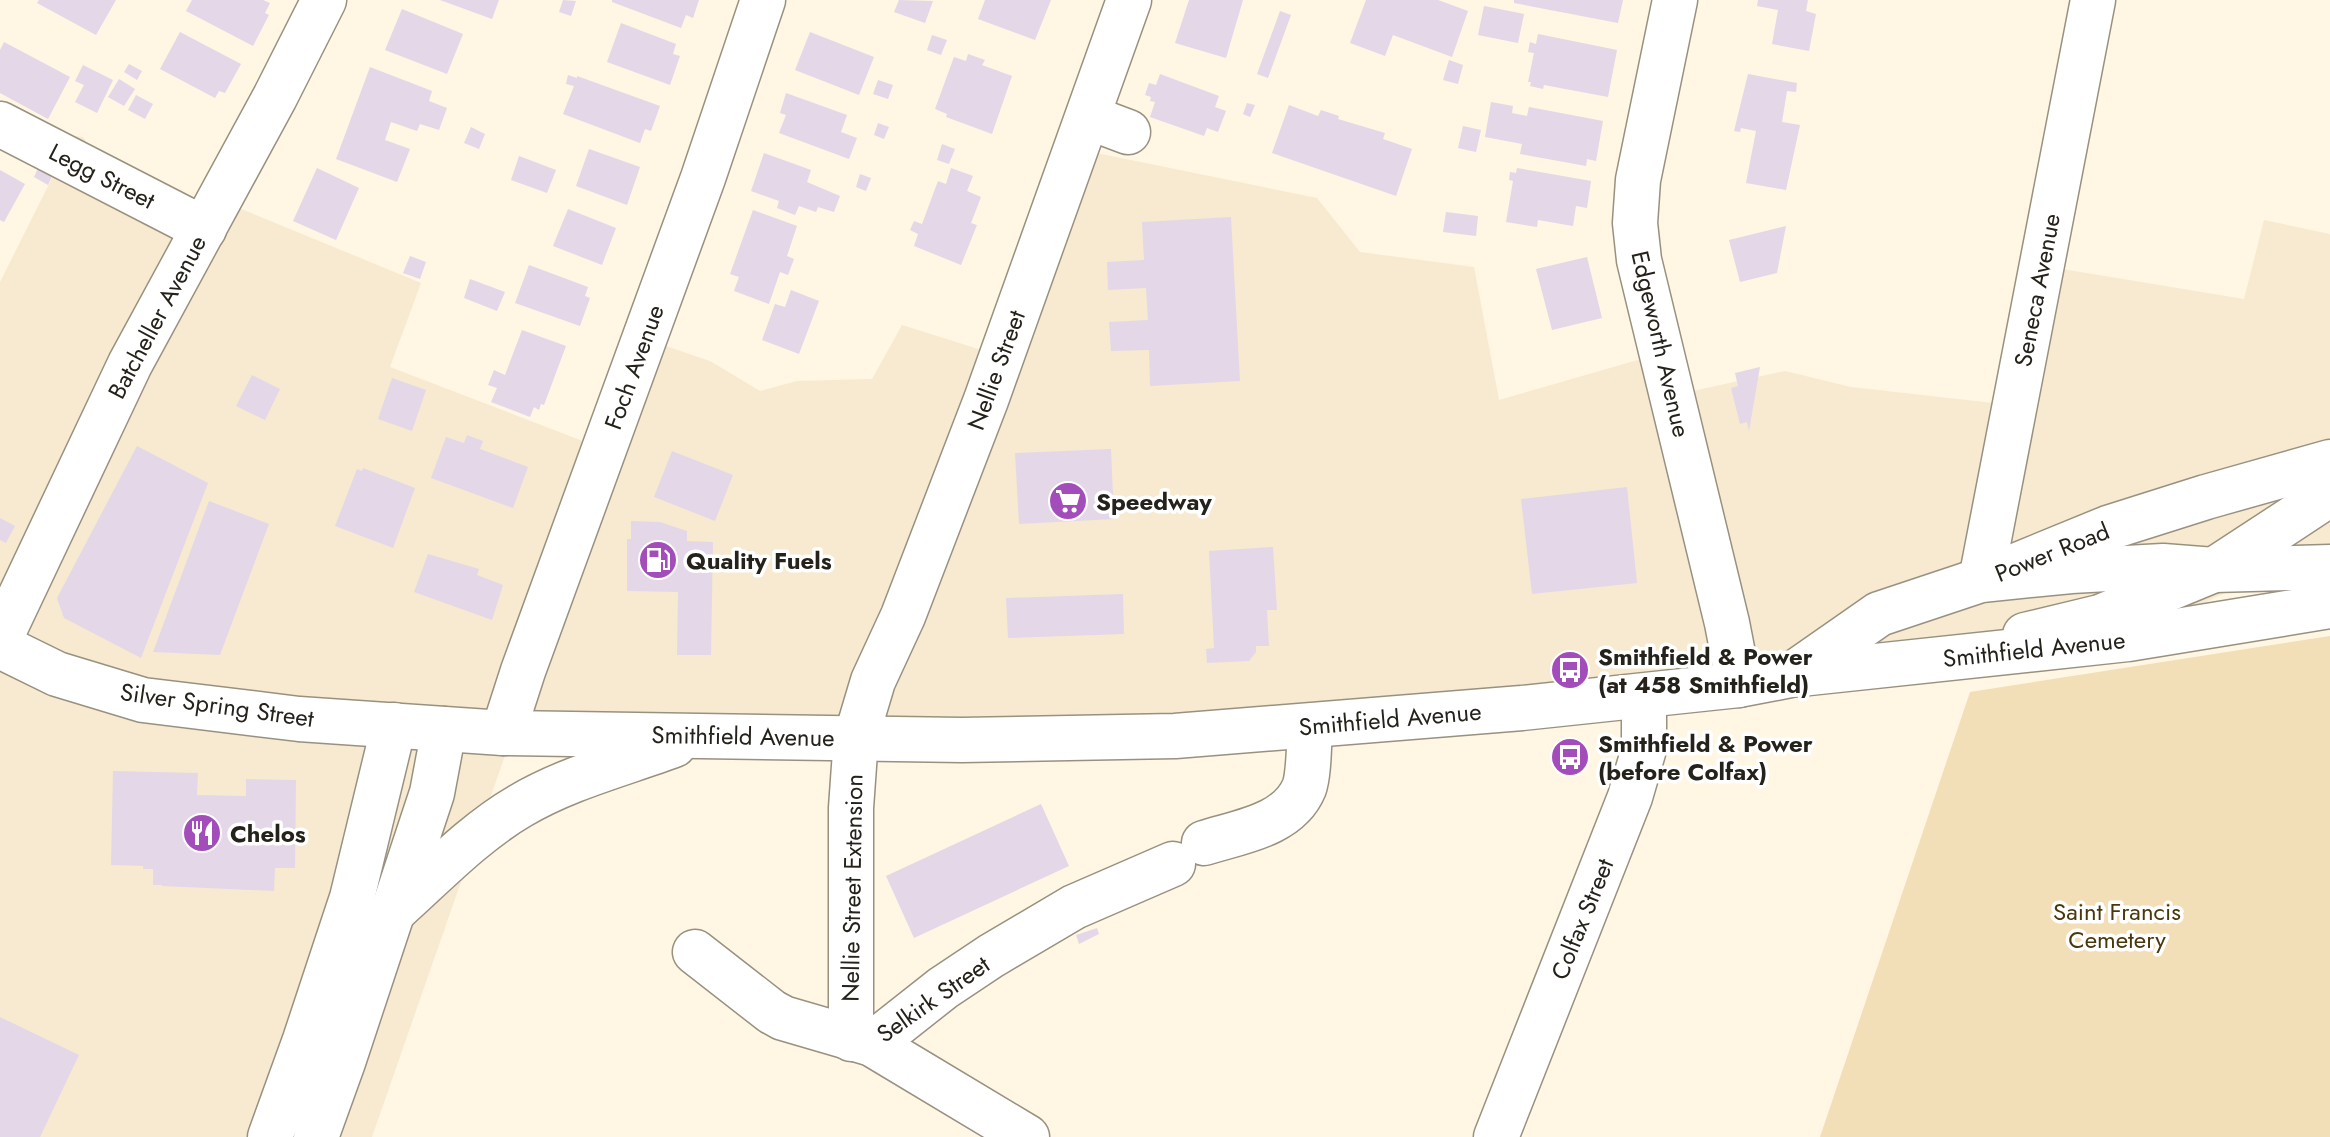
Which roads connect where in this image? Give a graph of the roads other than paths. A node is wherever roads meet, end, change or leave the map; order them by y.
1 (324, 0) edge
2 (763, 0) edge
3 (1129, 0) edge
4 (1675, 0) edge
5 (2093, 0) edge
6 (1088, 117) junction
7 (0, 124) edge
8 (1128, 132) dead end
9 (204, 229) junction
10 (2330, 462) edge
11 (2330, 494) edge
12 (2330, 567) edge
13 (2214, 570) junction
14 (1981, 580) junction
15 (2330, 606) edge
16 (0, 639) edge
17 (0, 646) edge
18 (1885, 666) junction
19 (1791, 675) junction
20 (1739, 685) junction
21 (1644, 696) junction
22 (394, 725) junction
23 (1310, 726) junction
24 (444, 729) junction
25 (503, 733) junction
26 (699, 736) junction
27 (856, 738) junction
28 (393, 912) junction
29 (695, 952) dead end
30 (861, 1042) junction
31 (270, 1137) edge
32 (316, 1137) edge
33 (1027, 1137) edge
34 (1496, 1137) edge

1 - 9 street, Batcheller Avenue
2 - 25 street, Foch Avenue
3 - 6 street, Nellie Street
4 - 20 street, Edgeworth Avenue
5 - 14 street, Seneca Avenue
6 - 8 street
6 - 27 street, Nellie Street
7 - 9 street, Legg Street
9 - 16 street, Batcheller Avenue
10 - 14 street, Power Road
11 - 13 street
12 - 13 street
13 - 14 street
13 - 18 street
14 - 19 street, Power Road
15 - 18 street, Smithfield Avenue
17 - 22 street, Silver Spring Street
18 - 19 street, Smithfield Avenue
19 - 20 street, Smithfield Avenue
20 - 21 street, Smithfield Avenue
21 - 23 street, Smithfield Avenue
21 - 34 street, Colfax Street
22 - 24 street, Smithfield Avenue
22 - 31 street
23 - 27 street, Smithfield Avenue
23 - 30 street, Selkirk Street
24 - 25 street, Smithfield Avenue
24 - 28 street
25 - 26 street, Smithfield Avenue
26 - 27 street, Smithfield Avenue
26 - 28 street
27 - 30 street, Nellie Street Extension
28 - 32 street
29 - 30 street, Selkirk Street
30 - 33 street

